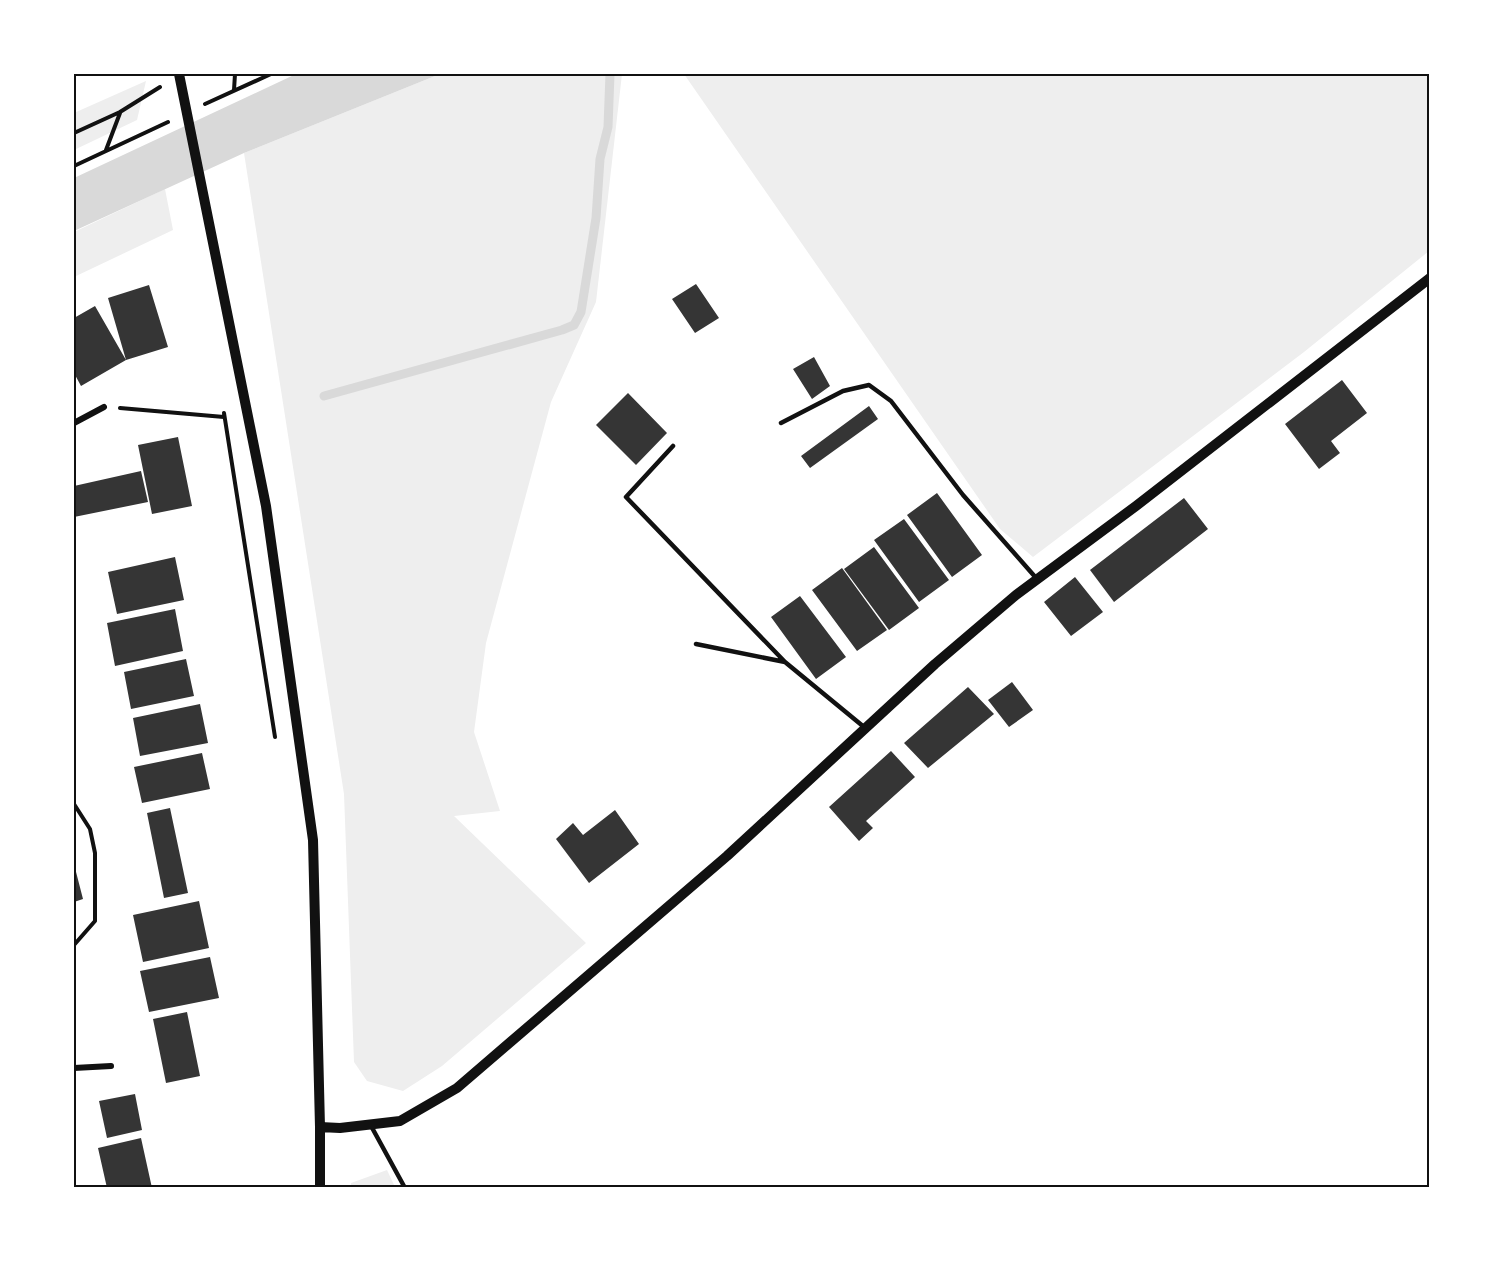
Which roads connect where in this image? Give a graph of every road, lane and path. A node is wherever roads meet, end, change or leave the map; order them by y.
1 (235, 74) edge
2 (180, 75) edge
3 (162, 86) dead end
4 (234, 91) dead end
5 (120, 112) junction
6 (74, 133) edge
7 (106, 150) dead end
8 (1430, 278) edge
9 (222, 405) dead end
10 (105, 407) joint
11 (224, 417) junction
12 (74, 423) edge
13 (781, 423) dead end
14 (673, 446) dead end
15 (1037, 579) junction
16 (696, 644) dead end
17 (784, 662) junction
18 (866, 729) junction
19 (277, 746) dead end
20 (74, 804) edge
21 (74, 945) edge
22 (111, 1066) dead end
23 (74, 1068) edge
24 (370, 1124) junction
25 (320, 1127) junction
26 (320, 1188) edge
27 (405, 1188) edge

1 - 4 path
2 - 25 street
3 - 5 path
5 - 6 path
5 - 7 path
8 - 15 street
9 - 11 path
10 - 11 path
10 - 12 street
11 - 19 path
13 - 15 lane
14 - 17 lane
15 - 18 street
16 - 17 lane
17 - 18 lane
18 - 24 street
20 - 21 path
22 - 23 street
24 - 25 street
24 - 27 lane
25 - 26 street

